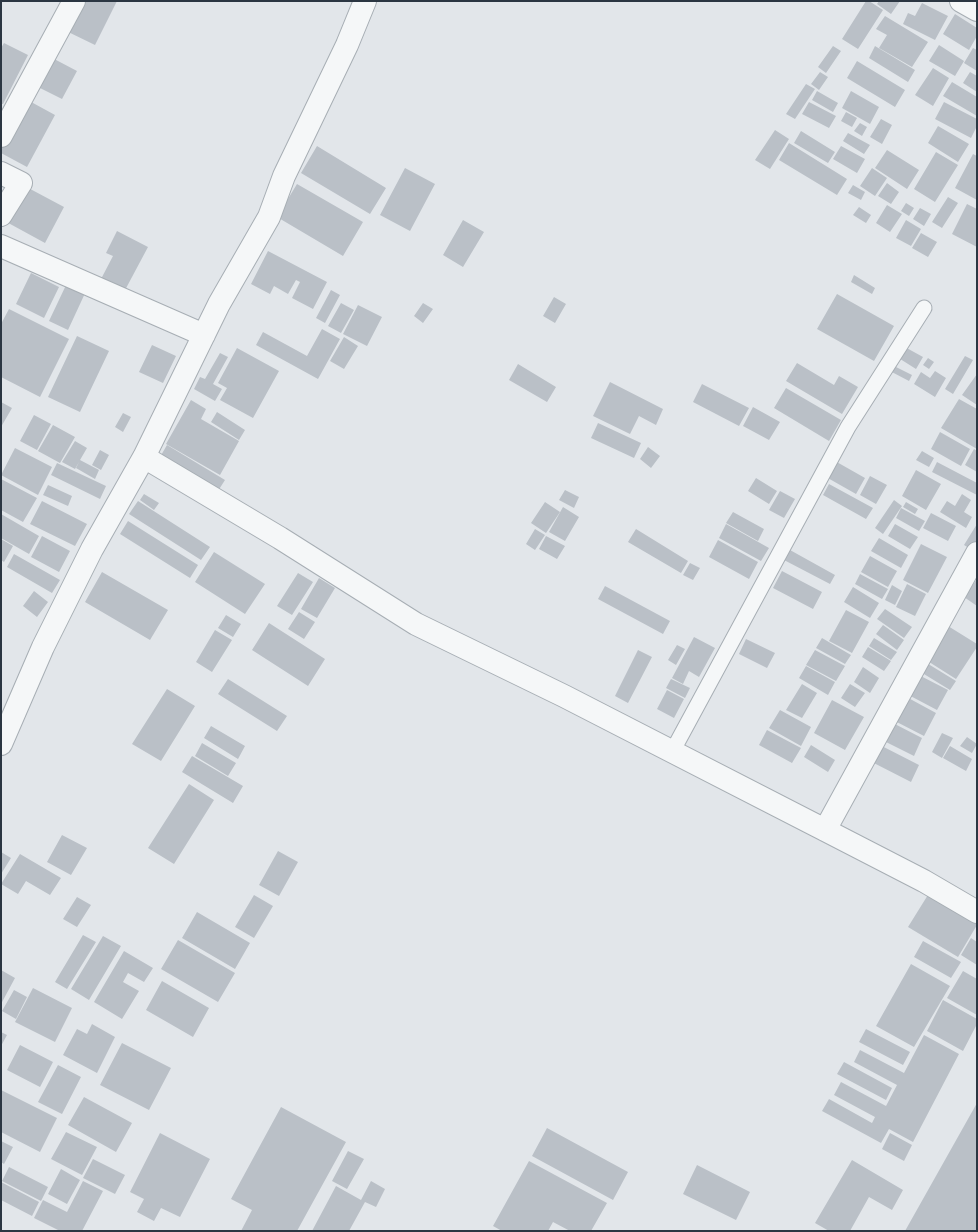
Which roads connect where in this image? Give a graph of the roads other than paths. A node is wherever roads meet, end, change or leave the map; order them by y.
1 (74, 1) edge
2 (365, 1) edge
3 (961, 1) edge
4 (977, 10) edge
5 (1, 136) edge
6 (1, 173) edge
7 (1, 215) edge
8 (1, 246) edge
9 (924, 308) dead end
10 (204, 335) junction
11 (144, 457) junction
12 (977, 553) edge
13 (1, 744) edge
14 (672, 752) junction
15 (825, 830) junction
16 (977, 912) edge

1 - 5 street
2 - 10 street
3 - 4 street
6 - 7 street
8 - 10 street
9 - 14 lane
10 - 11 street
11 - 13 street
11 - 14 street
12 - 15 street
14 - 15 street
15 - 16 street

